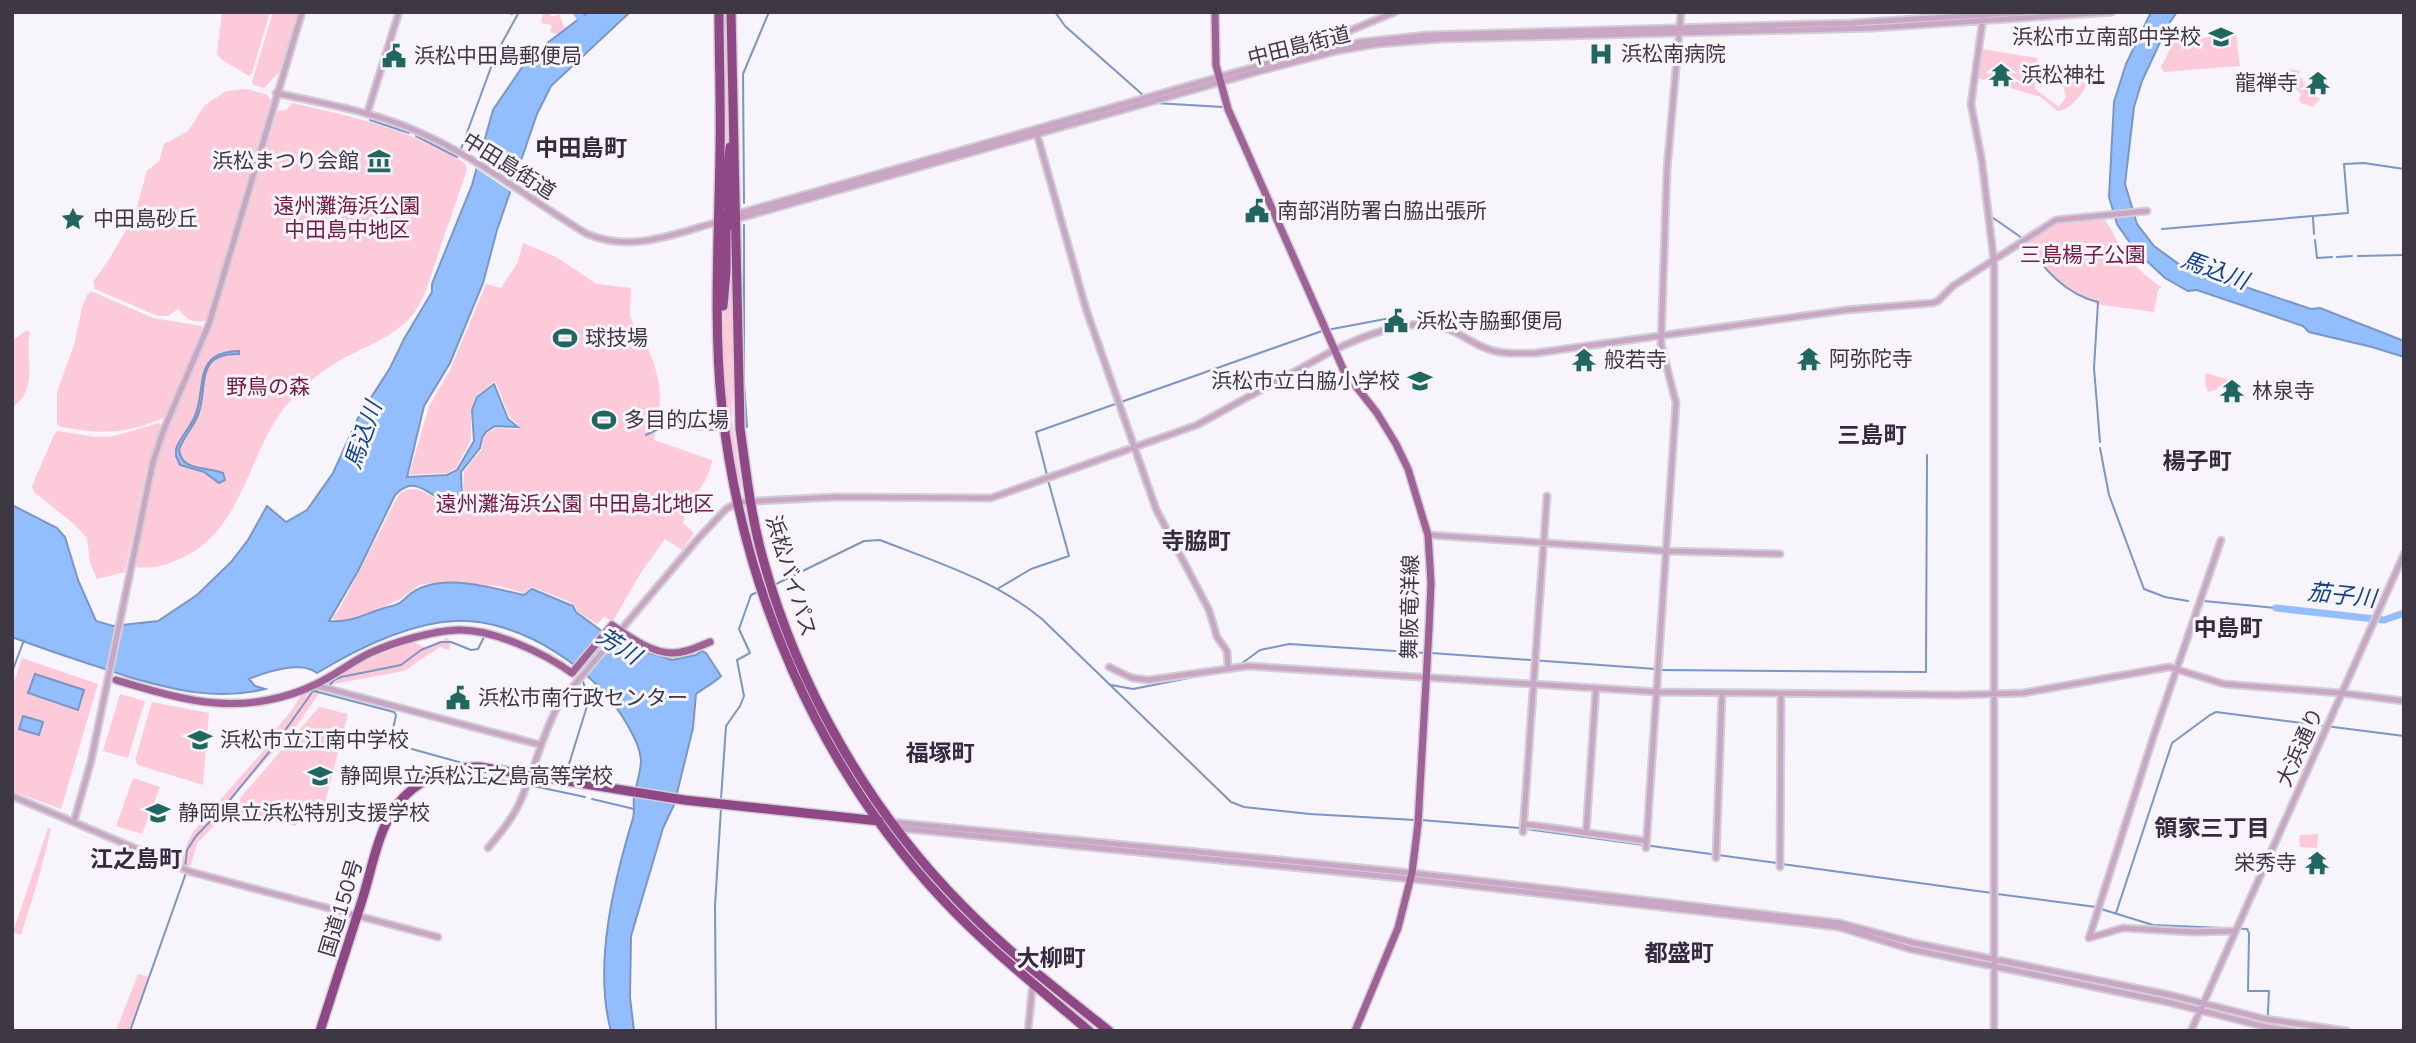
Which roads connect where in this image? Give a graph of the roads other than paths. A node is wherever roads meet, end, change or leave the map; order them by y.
1 (302, 12) edge
2 (399, 12) edge
3 (719, 12) edge
4 (731, 12) edge
5 (1215, 12) edge
6 (1395, 12) edge
7 (1681, 12) edge
8 (2028, 12) edge
9 (2112, 12) edge
10 (1983, 16) edge
11 (1681, 30) junction
12 (1332, 38) junction
13 (1336, 49) junction
14 (1279, 60) junction
15 (1219, 80) junction
16 (276, 93) junction
17 (734, 107) junction
18 (367, 114) junction
19 (1037, 134) junction
20 (2145, 211) dead end
21 (730, 219) junction
22 (1993, 261) junction
23 (1662, 335) junction
24 (1334, 350) junction
25 (1134, 447) junction
26 (1547, 496) dead end
27 (751, 501) junction
28 (739, 502) junction
29 (1428, 535) junction
30 (2221, 540) dead end
31 (1543, 543) junction
32 (1666, 551) junction
33 (1780, 554) dead end
34 (2404, 554) edge
35 (619, 632) junction
36 (710, 642) dead end
37 (1109, 667) dead end
38 (1227, 667) junction
39 (2177, 670) junction
40 (1426, 677) junction
41 (116, 680) dead end
42 (1534, 683) junction
43 (314, 685) junction
44 (1596, 688) junction
45 (1657, 692) junction
46 (2341, 693) junction
47 (1722, 694) junction
48 (1994, 694) junction
49 (1781, 695) junction
50 (2404, 701) edge
51 (541, 745) junction
52 (530, 775) junction
53 (12, 796) edge
54 (74, 821) junction
55 (879, 824) junction
56 (1524, 824) junction
57 (894, 825) junction
58 (1524, 832) dead end
59 (1586, 833) junction
60 (488, 848) dead end
61 (1716, 858) dead end
62 (1780, 867) dead end
63 (1412, 876) junction
64 (357, 916) junction
65 (2235, 931) junction
66 (438, 937) dead end
67 (1994, 963) junction
68 (1034, 970) junction
69 (1033, 983) junction
70 (2201, 1007) junction
71 (320, 1031) edge
72 (1028, 1031) edge
73 (1089, 1031) edge
74 (1109, 1031) edge
75 (1355, 1031) edge
76 (1994, 1031) edge
77 (2191, 1031) edge
78 (2292, 1031) edge
79 (2347, 1031) edge

1 - 16 street
2 - 18 street
3 - 21 highway, 浜松バイパス
4 - 17 highway, 浜松バイパス
5 - 15 main road, 舞阪竜洋線
6 - 12 street
7 - 11 street
8 - 10 street, 中田島街道
9 - 10 street, 中田島街道
10 - 11 street, 中田島街道
10 - 22 street
11 - 13 street, 中田島街道
11 - 23 street
12 - 13 street
12 - 14 street
13 - 14 street, 中田島街道
13 - 15 street, 中田島街道
14 - 15 street, 中田島街道
15 - 19 street, 中田島街道
15 - 21 street, 中田島街道
15 - 24 main road, 舞阪竜洋線
16 - 18 street, 中田島街道
16 - 54 street
17 - 21 highway, 浜松バイパス
17 - 21 highway
18 - 21 street, 中田島街道
19 - 21 street, 中田島街道
19 - 25 street
20 - 22 street
21 - 27 highway, 浜松バイパス
21 - 28 highway, 浜松バイパス
22 - 23 street
22 - 48 street
23 - 24 street
23 - 32 street
24 - 25 street
24 - 29 main road, 舞阪竜洋線
25 - 27 street
25 - 38 street
26 - 31 street
27 - 28 street
27 - 57 highway, 浜松バイパス
28 - 35 street
28 - 55 highway, 浜松バイパス
29 - 31 street
29 - 40 main road, 舞阪竜洋線
30 - 39 street
31 - 32 street
31 - 42 street
32 - 33 street
32 - 45 street
34 - 46 street, 大浜通り
35 - 36 main road
35 - 43 main road
35 - 51 street
37 - 38 street
38 - 40 street
39 - 46 street
39 - 48 street
39 - 65 street
40 - 42 street
40 - 63 main road, 舞阪竜洋線
41 - 43 main road
42 - 44 street
42 - 56 street
43 - 51 street
44 - 45 street
44 - 59 street
45 - 47 street
45 - 59 street
46 - 50 street
46 - 65 street, 大浜通り
47 - 49 street
47 - 61 street
48 - 49 street
48 - 67 street
49 - 62 street
51 - 52 street
52 - 55 highway, 国道150号
52 - 60 street
52 - 64 highway, 国道150号
53 - 54 street
54 - 64 street
55 - 57 highway, 国道150号
55 - 69 highway, 浜松バイパス
56 - 58 street
56 - 59 street
57 - 63 street
57 - 68 highway, 浜松バイパス
63 - 67 street
63 - 75 main road, 舞阪竜洋線
64 - 66 street
64 - 71 highway, 国道150号
65 - 70 street, 大浜通り
67 - 70 street
67 - 76 street
68 - 69 street
68 - 74 highway, 浜松バイパス
69 - 72 street
69 - 73 highway, 浜松バイパス
70 - 77 street, 大浜通り
70 - 78 street
70 - 79 street

